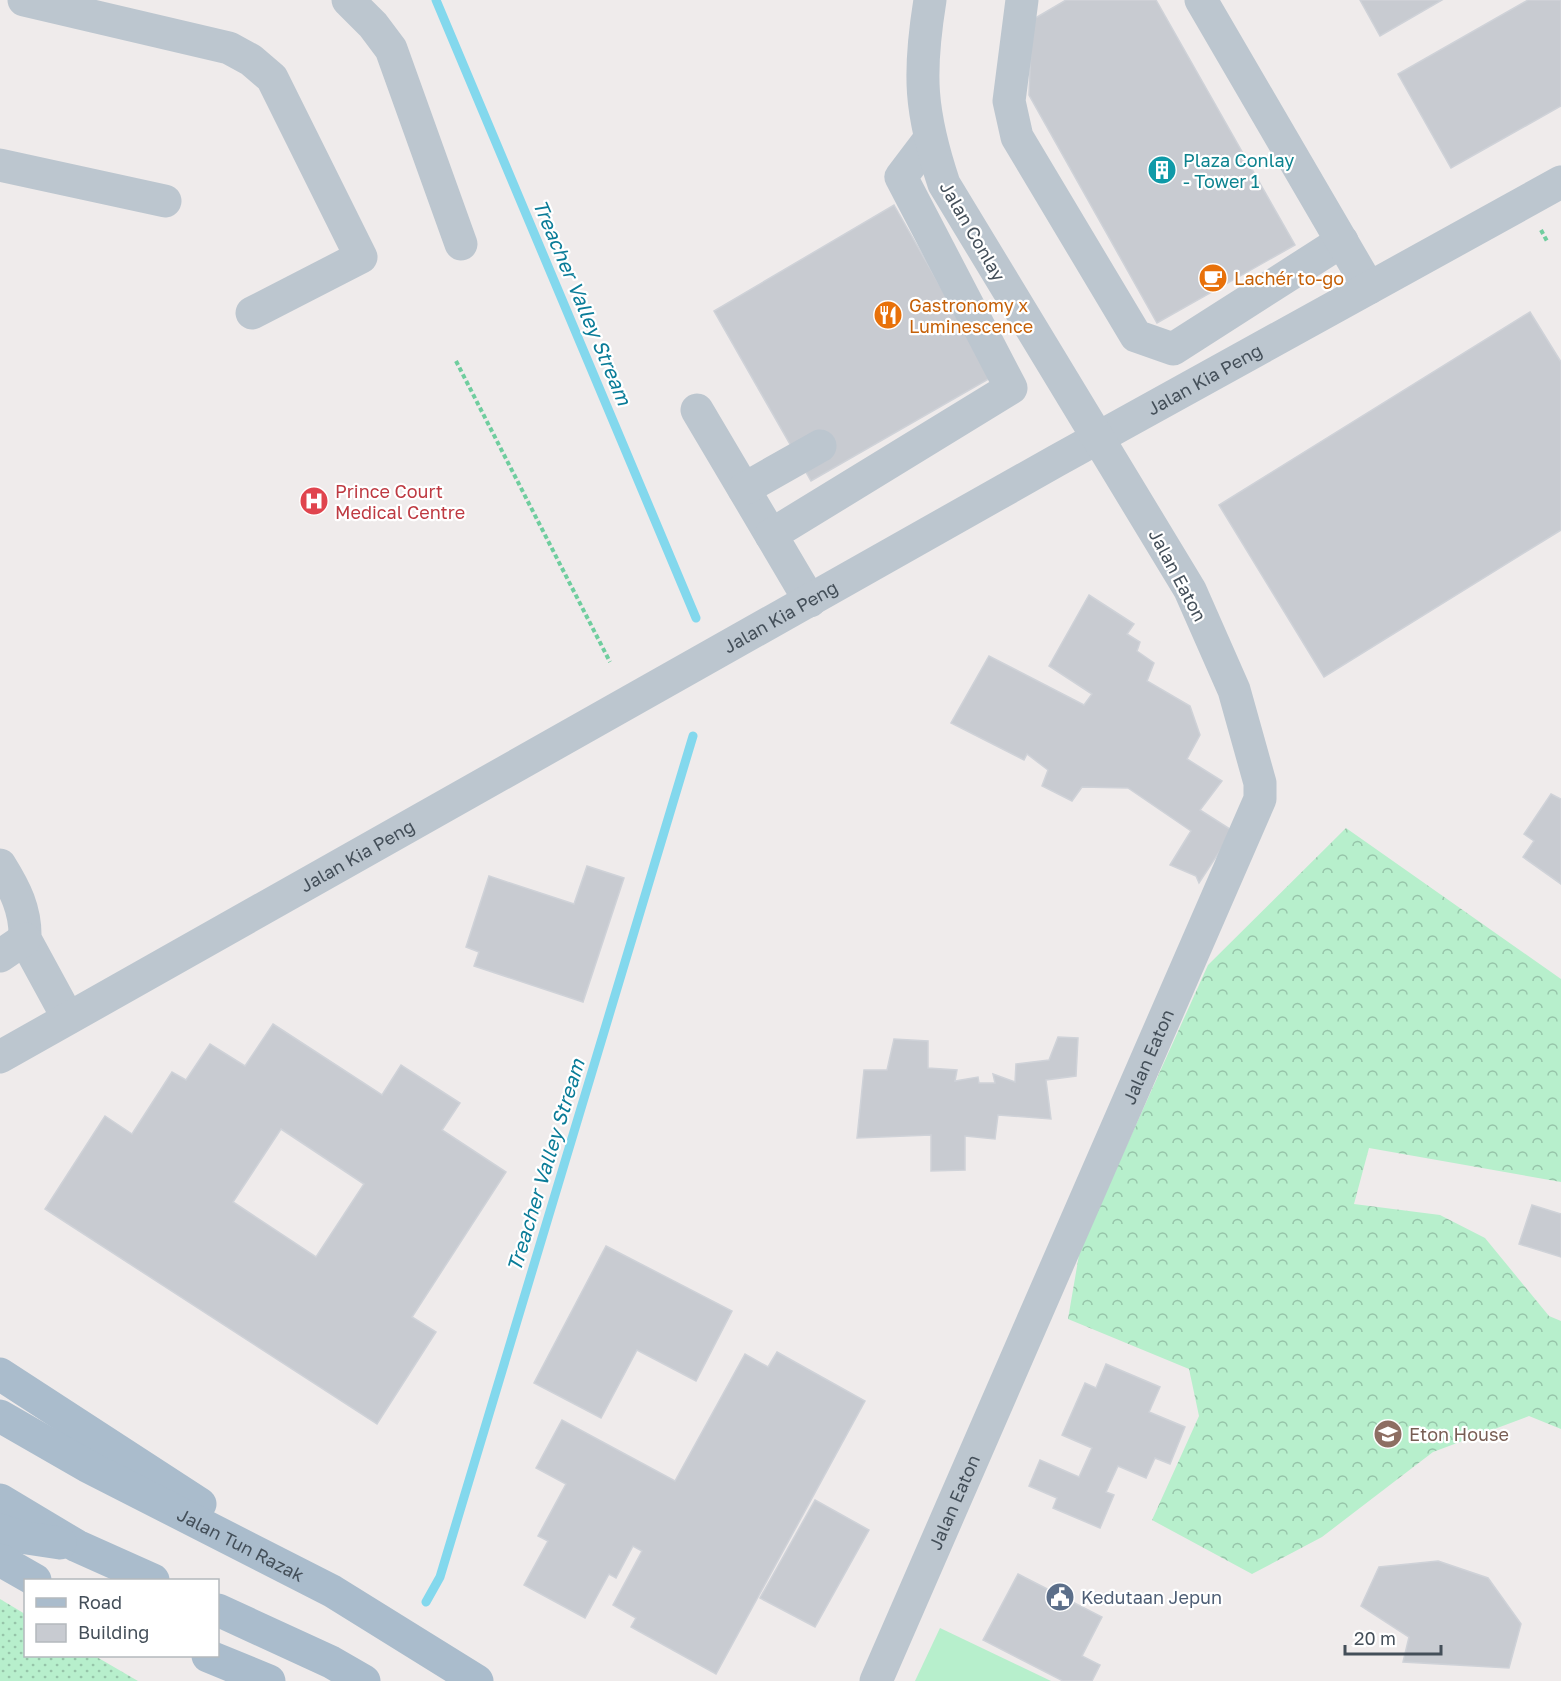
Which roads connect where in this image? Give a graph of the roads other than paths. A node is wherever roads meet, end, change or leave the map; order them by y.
1 (24, 0) edge
2 (348, 0) edge
3 (930, 0) edge
4 (1023, 0) edge
5 (1030, 0) edge
6 (1040, 0) edge
7 (1201, 0) edge
8 (929, 140) junction
9 (0, 165) edge
10 (1561, 182) edge
11 (165, 201) dead end
12 (1342, 241) junction
13 (461, 244) dead end
14 (1369, 288) junction
15 (252, 313) dead end
16 (697, 410) dead end
17 (1099, 438) junction
18 (820, 446) dead end
19 (744, 489) junction
20 (771, 535) junction
21 (810, 601) junction
22 (0, 865) edge
23 (0, 905) edge
24 (17, 940) edge
25 (68, 1018) junction
26 (0, 1057) edge
27 (0, 1374) edge
28 (0, 1416) edge
29 (0, 1500) edge
30 (0, 1530) edge
31 (76, 1546) junction
32 (0, 1560) edge
33 (31, 1579) edge
34 (149, 1579) edge
35 (332, 1591) junction
36 (219, 1610) edge
37 (210, 1657) edge
38 (269, 1681) edge
39 (364, 1681) edge
40 (477, 1681) edge
41 (876, 1681) edge

1 - 15 street
2 - 13 street
3 - 8 street, Jalan Conlay
4 - 12 street
5 - 6 street
7 - 12 street
8 - 17 street, Jalan Conlay
8 - 20 street
9 - 11 street
10 - 14 street, Jalan Kia Peng
12 - 14 street
14 - 17 street, Jalan Kia Peng
16 - 19 street
17 - 21 street, Jalan Kia Peng
17 - 41 street, Jalan Eaton
18 - 19 street
19 - 20 street
20 - 21 street
21 - 25 street, Jalan Kia Peng
22 - 24 street
23 - 24 street
24 - 25 street
25 - 26 street, Jalan Kia Peng
27 - 35 main road
28 - 35 main road, Jalan Tun Razak
29 - 31 main road
30 - 31 main road
31 - 34 main road
32 - 33 main road
35 - 40 main road, Jalan Tun Razak
36 - 39 main road
37 - 38 main road

